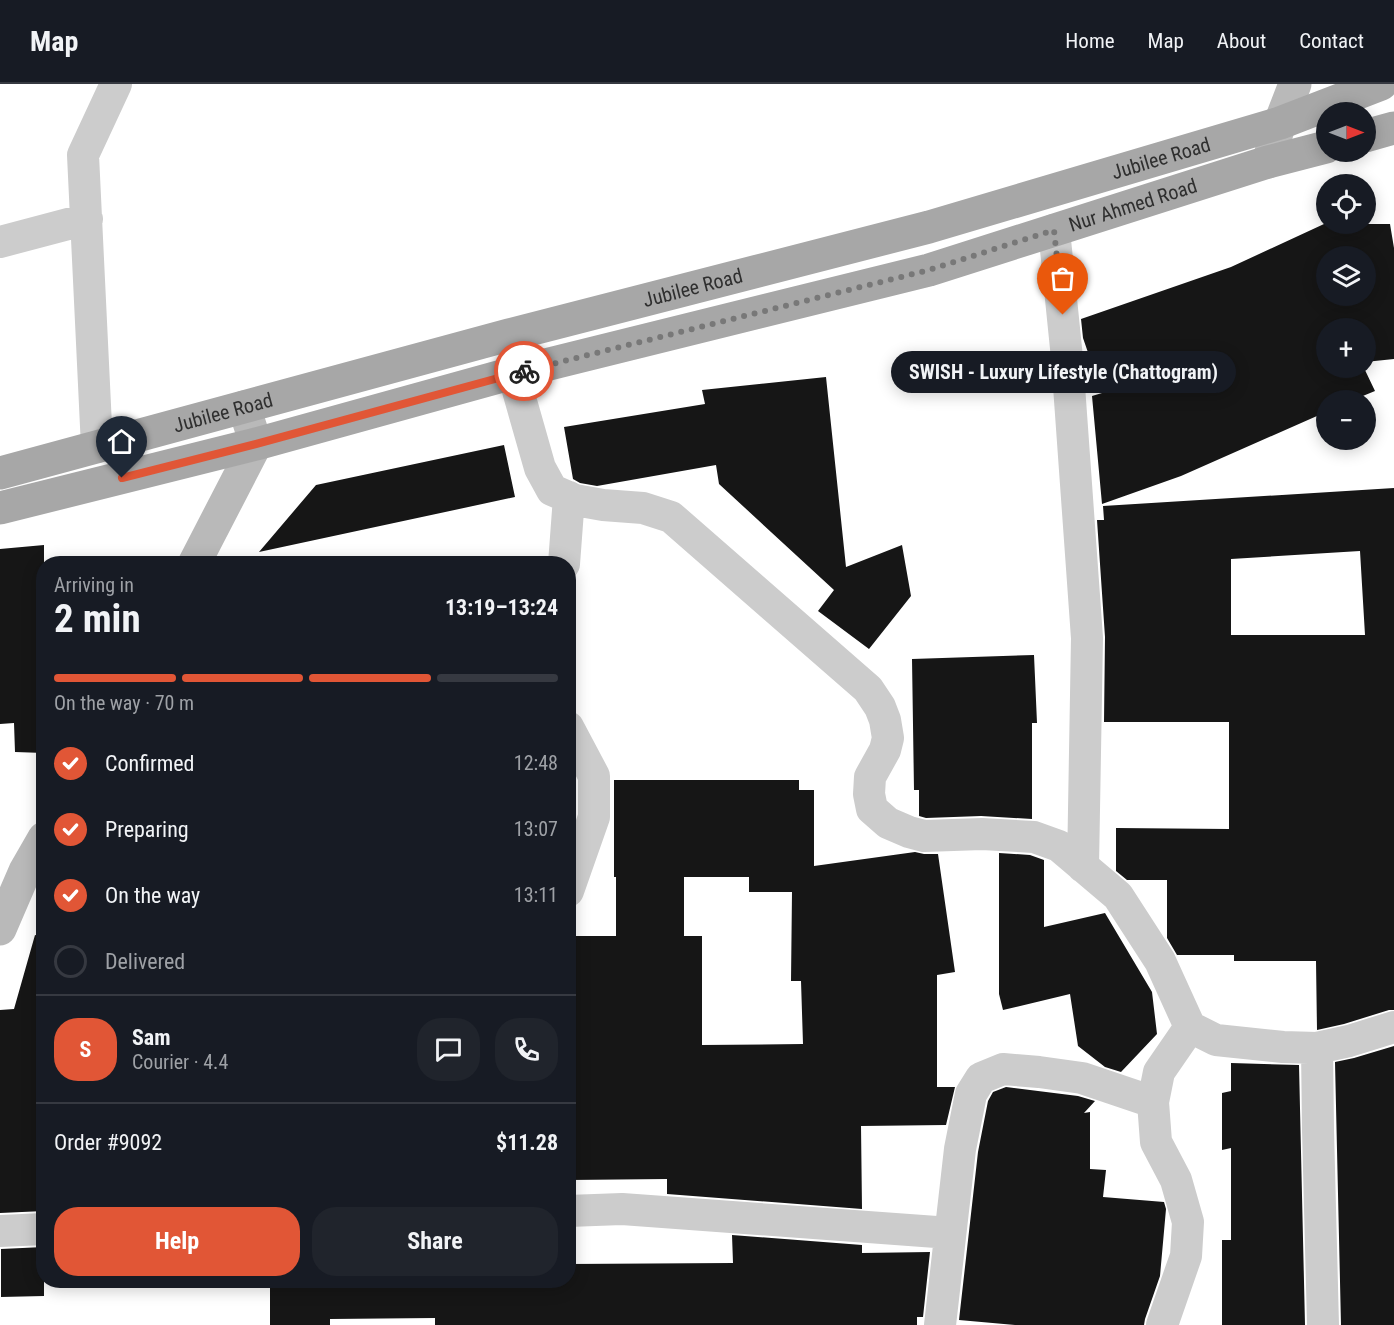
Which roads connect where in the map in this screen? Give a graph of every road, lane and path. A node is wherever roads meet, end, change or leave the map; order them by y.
1 (116, 84) edge
2 (1295, 84) edge
3 (1381, 84) edge
4 (1280, 123) junction
5 (1394, 128) edge
6 (1376, 133) edge
7 (1316, 150) edge
8 (1268, 162) junction
9 (87, 219) junction
10 (1054, 230) junction
11 (0, 242) edge
12 (513, 373) junction
13 (244, 407) junction
14 (256, 444) junction
15 (97, 447) junction
16 (0, 473) edge
17 (569, 497) junction
18 (0, 508) edge
19 (198, 556) edge
20 (565, 556) edge
21 (576, 742) edge
22 (36, 852) edge
23 (1083, 867) junction
24 (576, 868) edge
25 (0, 929) edge
26 (1190, 1027) junction
27 (1394, 1027) edge
28 (1317, 1048) junction
29 (1153, 1102) junction
30 (576, 1211) edge
31 (36, 1229) edge
32 (0, 1231) edge
33 (950, 1233) junction
34 (940, 1325) edge
35 (1162, 1325) edge
36 (1323, 1325) edge

1 - 9 street
2 - 4 main road
3 - 4 main road, Jubilee Road
4 - 8 main road
4 - 13 main road, Jubilee Road
5 - 6 main road
7 - 8 main road, Nur Ahmed Road
8 - 10 main road, Nur Ahmed Road
9 - 11 street
9 - 15 street
10 - 12 main road, Nur Ahmed Road
10 - 23 street
12 - 14 main road, Nur Ahmed Road
12 - 17 street
13 - 14 main road
13 - 15 main road, Jubilee Road
14 - 18 main road, Nur Ahmed Road
14 - 19 main road
15 - 16 main road, Jubilee Road
17 - 20 street
17 - 23 street
21 - 24 street
22 - 25 main road
23 - 26 street
26 - 28 street
26 - 29 street
27 - 28 street
28 - 36 street
29 - 33 street
29 - 35 street
30 - 33 street
31 - 32 street
33 - 34 street

